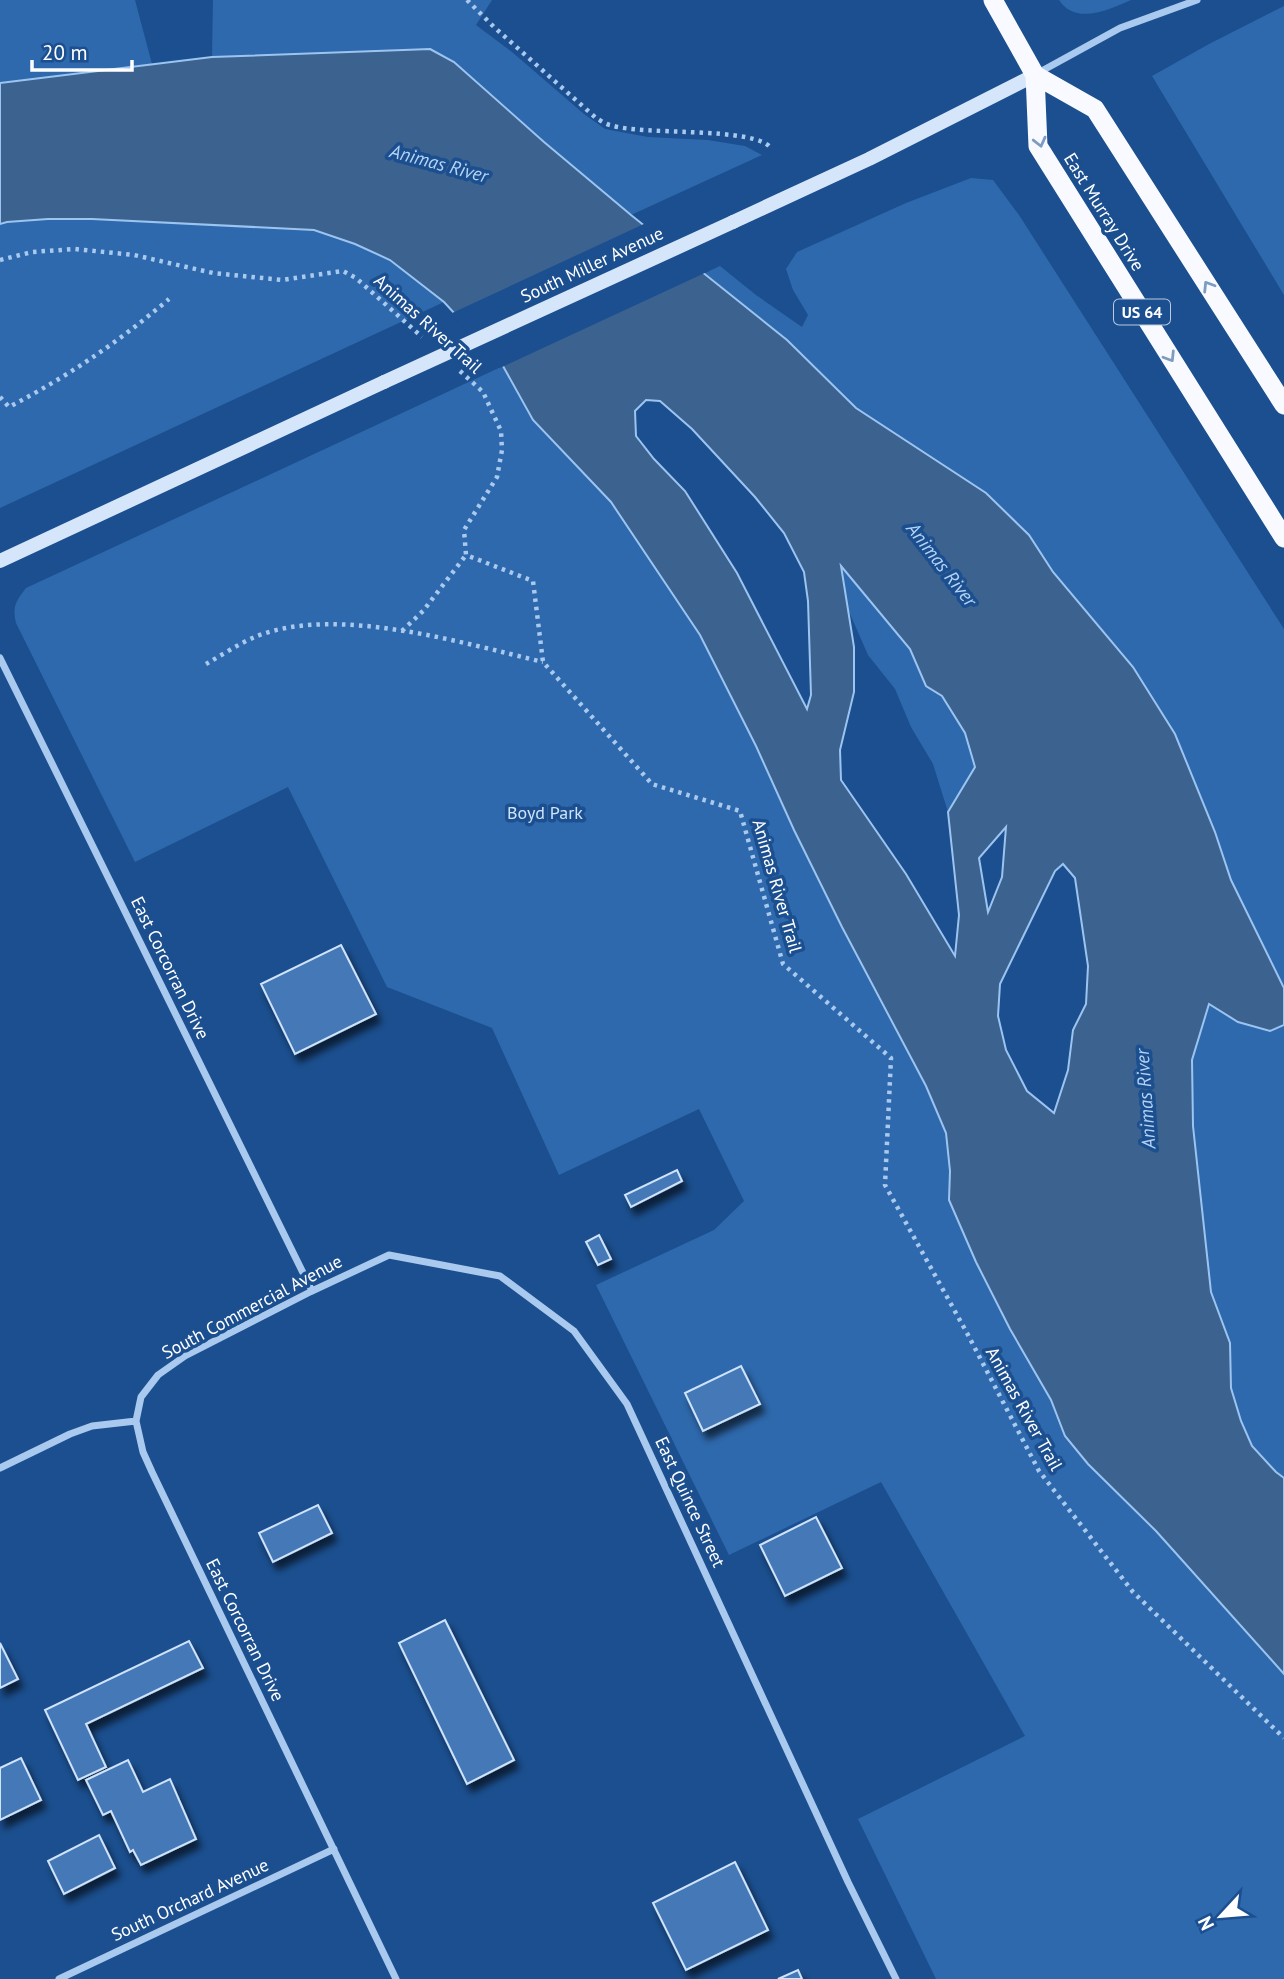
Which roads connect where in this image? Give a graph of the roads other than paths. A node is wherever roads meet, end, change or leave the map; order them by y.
1 (993, 0) edge
2 (1197, 0) edge
3 (1035, 75) junction
4 (1284, 405) edge
5 (1284, 538) edge
6 (0, 561) edge
7 (0, 658) edge
8 (389, 1255) joint
9 (312, 1291) junction
10 (136, 1421) junction
11 (0, 1468) edge
12 (334, 1849) junction
13 (59, 1979) edge
14 (396, 1979) edge
15 (896, 1979) edge

1 - 3 highway, East Murray Drive / US 64
2 - 3 street, South Miller Avenue
4 -> 3 highway
3 -> 5 highway, East Murray Drive / US 64
3 - 6 main road, South Miller Avenue, bridge
7 - 9 street, East Corcorran Drive
8 - 9 street, South Commercial Avenue
8 - 15 street, East Quince Street
9 - 10 street, South Commercial Avenue
10 - 11 street
10 - 12 street, East Corcorran Drive
12 - 13 street, South Orchard Avenue
12 - 14 street, East Corcorran Drive

